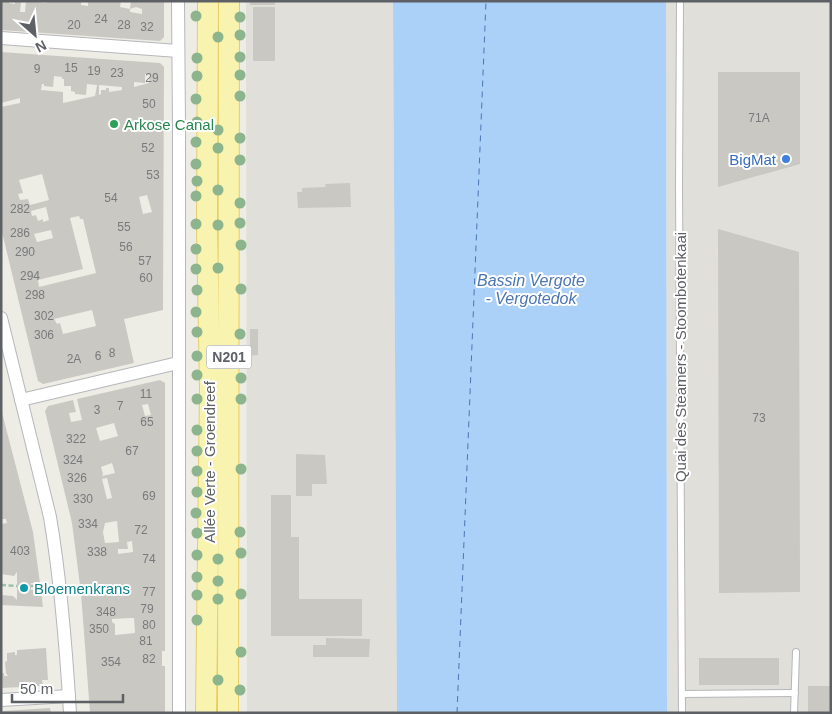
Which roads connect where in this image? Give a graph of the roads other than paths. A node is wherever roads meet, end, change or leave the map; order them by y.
1 (178, 1) edge
2 (208, 1) edge
3 (229, 1) edge
4 (680, 1) edge
5 (1, 38) edge
6 (178, 51) junction
7 (1, 318) edge
8 (178, 363) junction
9 (21, 400) junction
10 (796, 652) dead end
11 (795, 693) junction
12 (682, 694) junction
13 (69, 696) junction
14 (1, 700) edge
15 (70, 713) edge
16 (179, 713) edge
17 (206, 713) edge
18 (228, 713) edge
19 (682, 713) edge
20 (794, 713) edge

1 - 6 street, Allée Verte - Groendreef
2 - 17 main road, Allée Verte - Groendreef / N201
3 - 18 main road, Allée Verte - Groendreef / N201
4 - 12 lane, Quai des Steamers - Stoombotenkaai
5 - 6 street
6 - 8 street, Allée Verte - Groendreef
7 - 9 street
8 - 9 street
8 - 16 street, Allée Verte - Groendreef
9 - 13 street
10 - 11 lane
11 - 12 lane
11 - 20 lane
12 - 19 lane, Quai des Steamers - Stoombotenkaai
13 - 14 street
13 - 15 street

